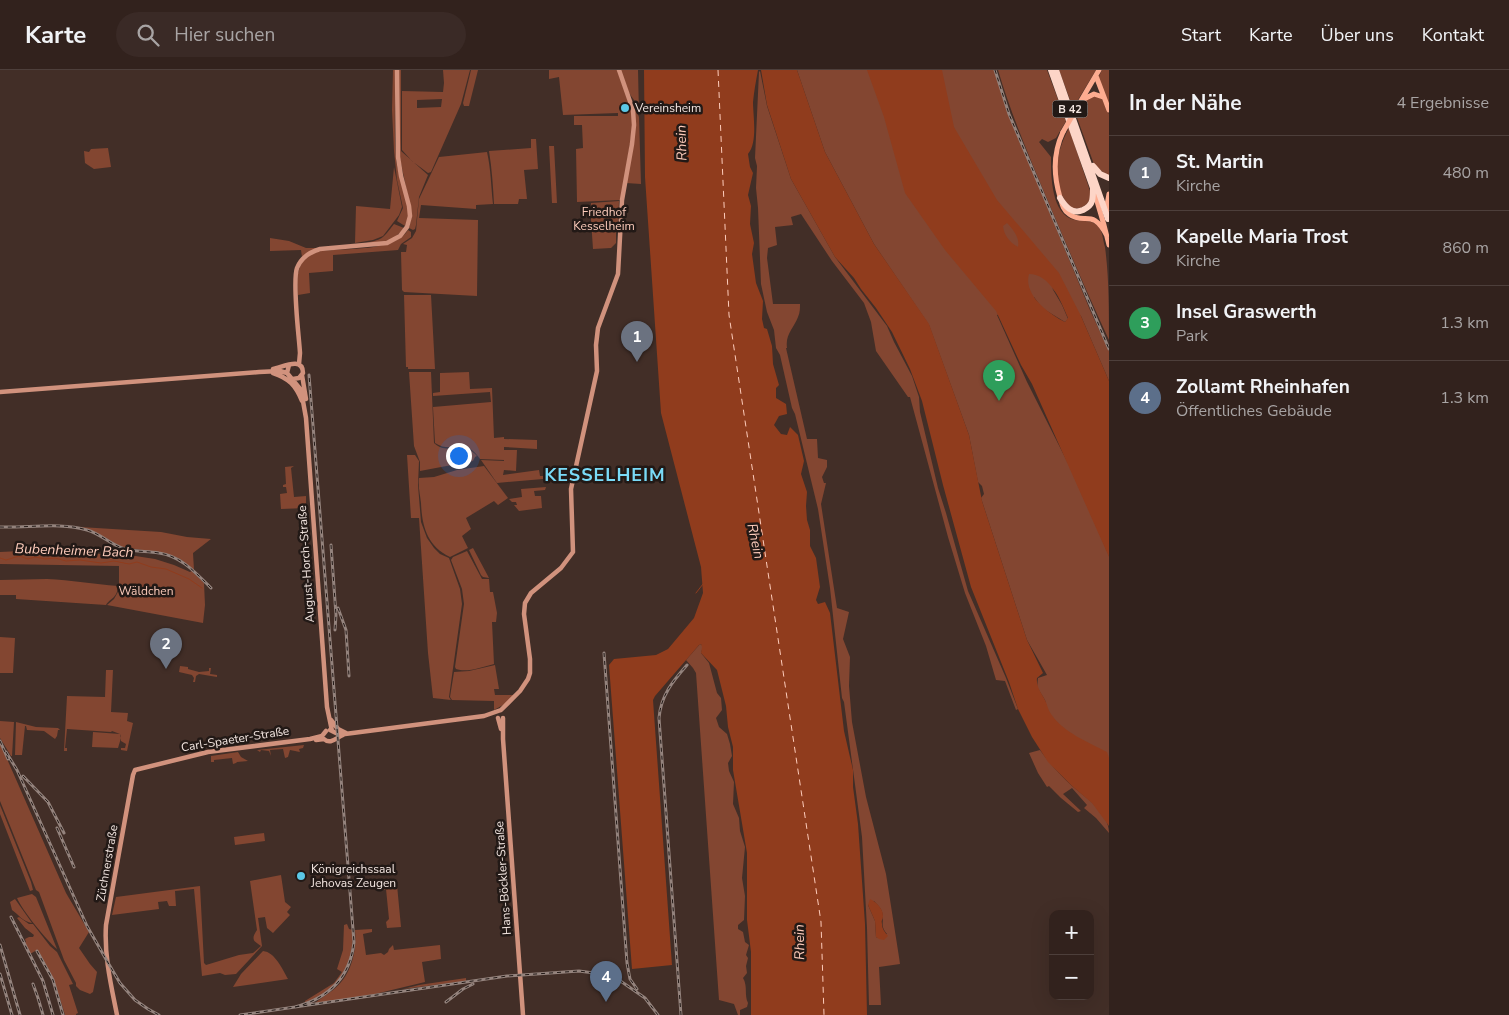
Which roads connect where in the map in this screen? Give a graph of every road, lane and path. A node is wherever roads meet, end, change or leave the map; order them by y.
1 (397, 70) edge
2 (618, 70) edge
3 (1051, 70) edge
4 (1056, 70) edge
5 (1099, 70) edge
6 (1096, 76) junction
7 (1092, 81) junction
8 (1099, 84) junction
9 (1103, 96) junction
10 (1080, 103) junction
11 (1109, 110) edge
12 (1084, 149) junction
13 (1109, 178) edge
14 (1093, 188) junction
15 (1109, 194) edge
16 (1060, 198) junction
17 (1109, 220) edge
18 (1107, 236) junction
19 (1109, 245) edge
20 (300, 350) junction
21 (291, 364) junction
22 (299, 364) junction
23 (260, 372) junction
24 (287, 373) junction
25 (302, 375) junction
26 (293, 379) junction
27 (0, 392) edge
28 (304, 407) junction
29 (306, 418) junction
30 (327, 708) junction
31 (499, 715) junction
32 (334, 730) junction
33 (347, 734) junction
34 (325, 735) junction
35 (334, 739) junction
36 (135, 770) joint
37 (118, 1015) edge
38 (523, 1015) edge

1 - 20 main road, August-Horch-Straße
2 - 31 main road
3 - 14 highway, B 42
4 - 12 highway, B 42
5 - 6 main road
6 - 7 main road
6 - 8 main road
7 - 8 main road
7 - 9 main road
7 - 10 main road
8 - 9 main road
9 - 10 main road
9 - 11 main road
10 - 16 main road, bridge
12 - 13 highway, B 42
12 - 17 highway, B 42
14 - 16 highway
14 - 18 main road, B 42
15 - 17 main road
16 - 18 main road
18 - 19 main road, B 42
20 - 21 main road
20 - 22 main road, August-Horch-Straße
21 - 22 main road
21 - 23 main road
21 - 24 main road
22 - 25 main road, August-Horch-Straße
23 - 24 main road
23 - 27 main road
23 - 28 main road
24 - 26 main road, August-Horch-Straße
25 - 26 main road
25 - 29 main road, August-Horch-Straße
26 - 28 main road, August-Horch-Straße
28 - 29 main road, August-Horch-Straße
29 - 30 main road, August-Horch-Straße
30 - 32 main road, August-Horch-Straße
30 - 34 main road, August-Horch-Straße
31 - 33 main road, Carl-Spaeter-Straße
31 - 38 main road, Hans-Böckler-Straße
32 - 33 main road, Carl-Spaeter-Straße
32 - 34 main road, Carl-Spaeter-Straße
32 - 35 main road
33 - 35 main road, Carl-Spaeter-Straße
34 - 35 main road, Carl-Spaeter-Straße
34 - 36 main road, Carl-Spaeter-Straße
36 - 37 main road, Züchnerstraße

